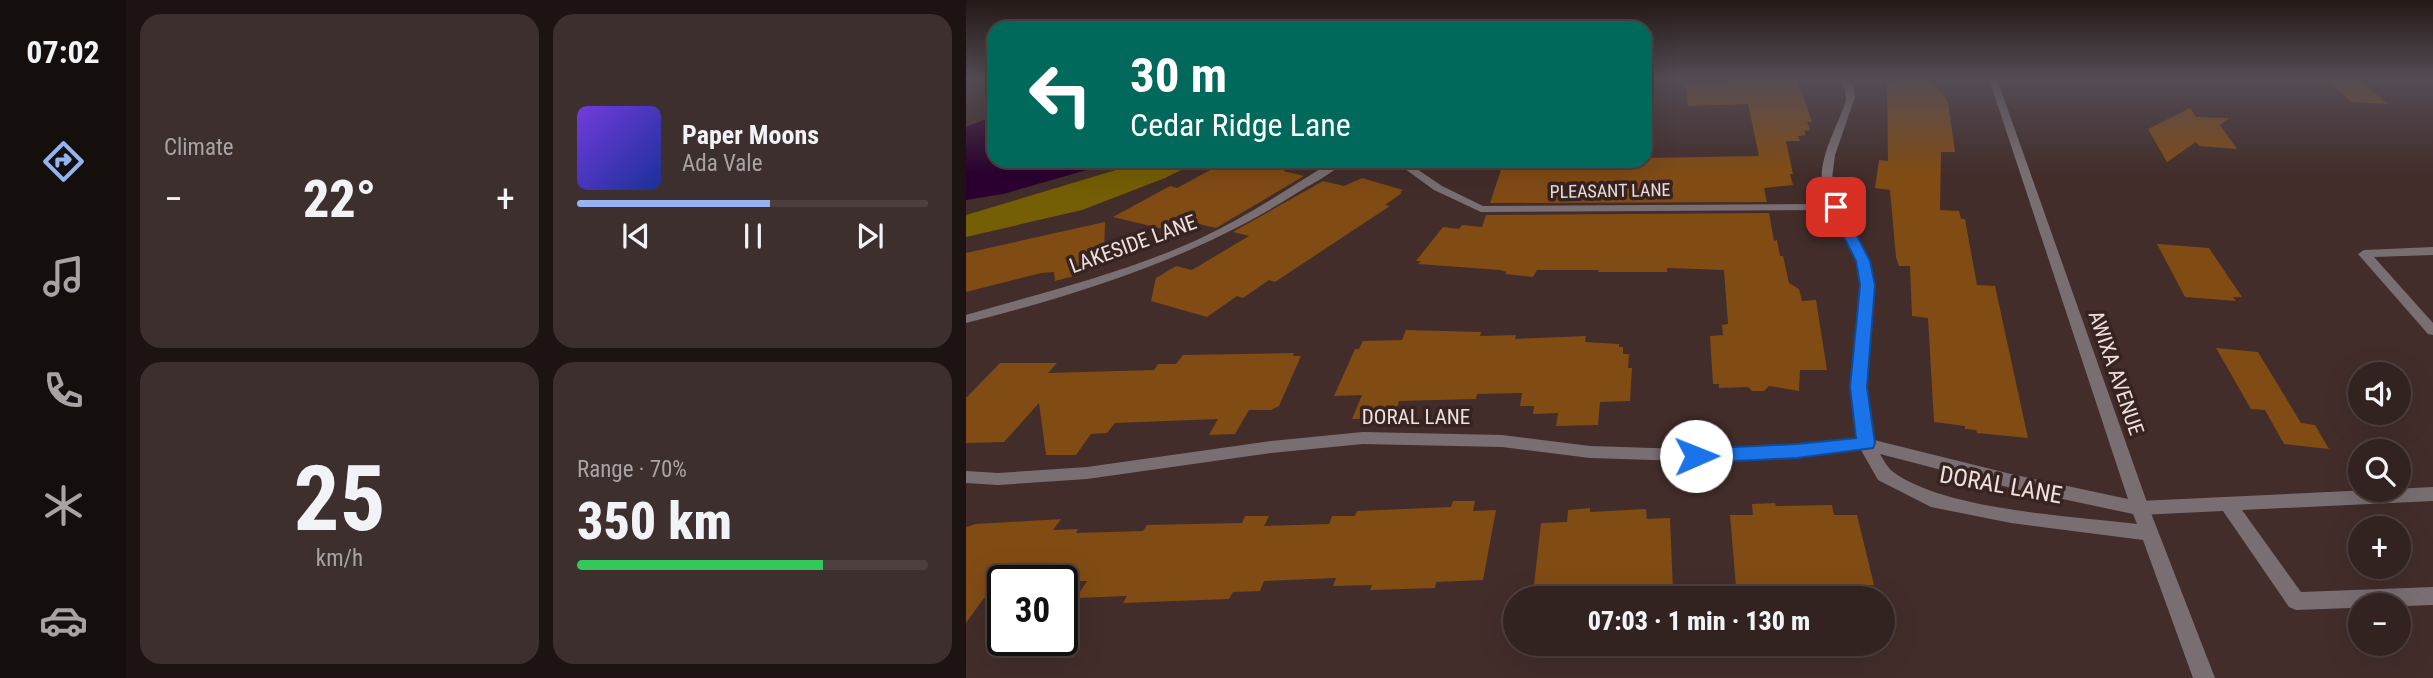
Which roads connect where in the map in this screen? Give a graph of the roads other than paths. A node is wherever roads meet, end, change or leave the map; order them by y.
1 (1846, 111) edge
2 (2004, 111) edge
3 (1328, 168) edge
4 (1407, 168) edge
5 (1836, 207) junction
6 (2433, 251) edge
7 (966, 319) edge
8 (2433, 331) edge
9 (1866, 443) junction
10 (966, 477) edge
11 (2432, 496) edge
12 (2228, 504) junction
13 (2140, 508) junction
14 (2150, 533) junction
15 (2433, 596) edge
16 (2204, 678) edge

1 - 5 street
2 - 13 street, AWIXA AVENUE
3 - 7 street, LAKESIDE LANE
4 - 5 street, PLEASANT LANE
5 - 9 street
6 - 8 street
9 - 10 street, DORAL LANE
9 - 13 street, DORAL LANE
9 - 14 street, DORAL LANE
11 - 12 street, DORAL LANE
12 - 13 street, DORAL LANE
12 - 15 street
13 - 14 street, AWIXA AVENUE
14 - 16 street, AWIXA AVENUE

